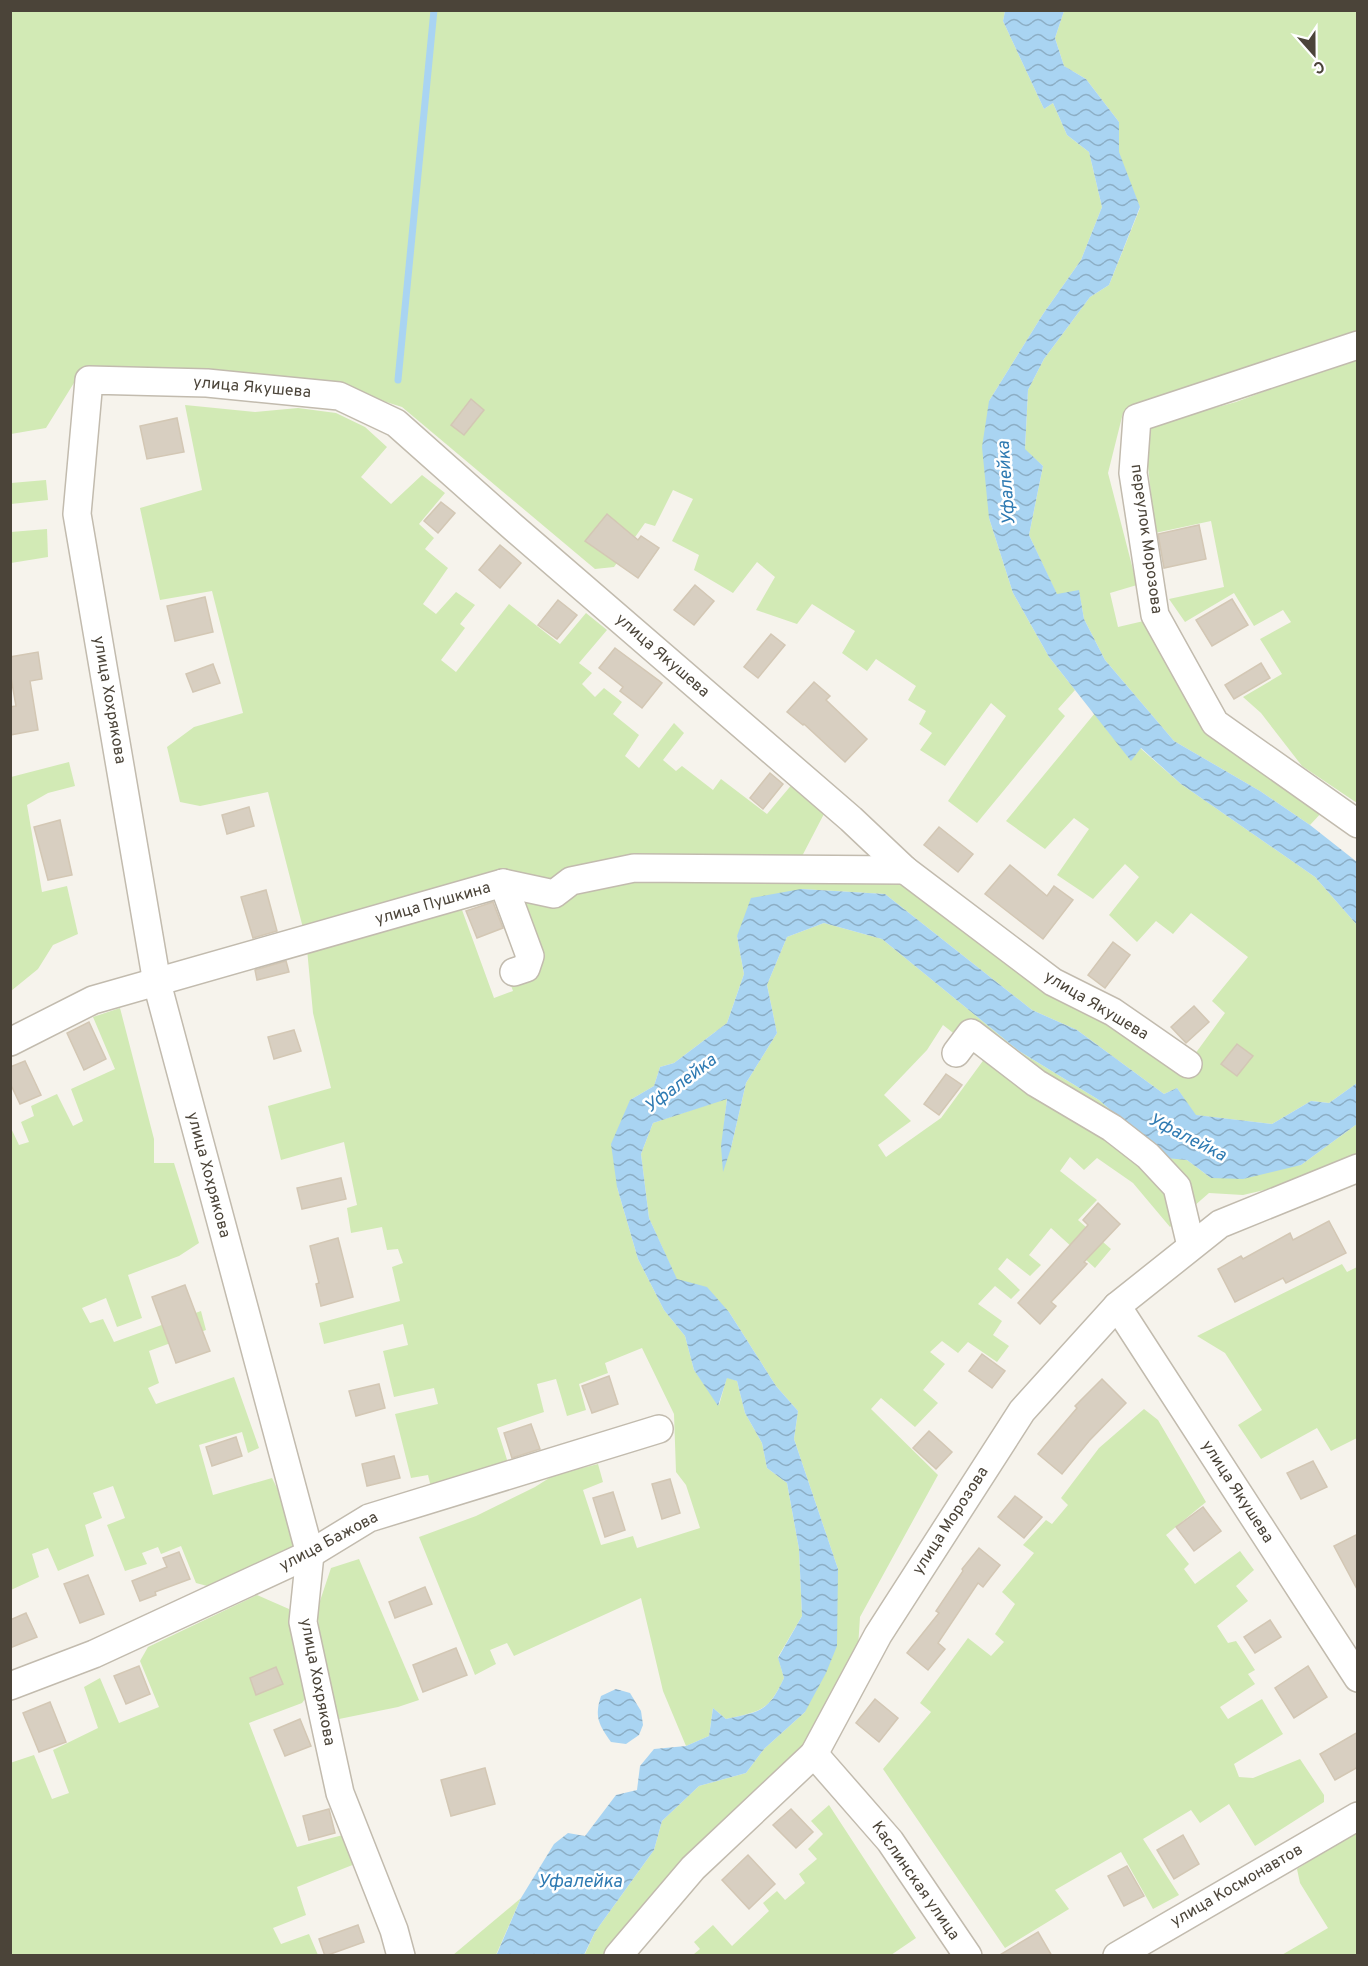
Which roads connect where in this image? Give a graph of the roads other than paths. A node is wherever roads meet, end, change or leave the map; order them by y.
1 (1358, 345) edge
2 (89, 380) joint
3 (1358, 824) edge
4 (905, 870) junction
5 (503, 883) junction
6 (514, 972) dead end
7 (157, 983) junction
8 (10, 1042) edge
9 (956, 1053) dead end
10 (1188, 1064) dead end
11 (1358, 1168) edge
12 (1191, 1246) junction
13 (1117, 1306) junction
14 (659, 1429) dead end
15 (310, 1554) junction
16 (1358, 1678) edge
17 (10, 1686) edge
18 (814, 1754) junction
19 (1358, 1816) edge
20 (401, 1956) edge
21 (618, 1956) edge
22 (968, 1956) edge
23 (1117, 1956) edge

1 - 3 street, переулок Морозова
2 - 4 street, улица Якушева
2 - 7 street, улица Хохрякова
4 - 5 street, улица Пушкина
4 - 10 street, улица Якушева
5 - 6 street
5 - 7 street, улица Пушкина
7 - 8 street, улица Пушкина
7 - 15 street, улица Хохрякова
9 - 12 street
11 - 12 street, улица Морозова
12 - 13 street, улица Морозова
13 - 16 street, улица Якушева
13 - 18 street, улица Морозова
14 - 15 street, улица Бажова
15 - 17 street, улица Бажова
15 - 20 street, улица Хохрякова
18 - 21 street, улица Морозова
18 - 22 street, Каслинская улица
19 - 23 street, улица Космонавтов

